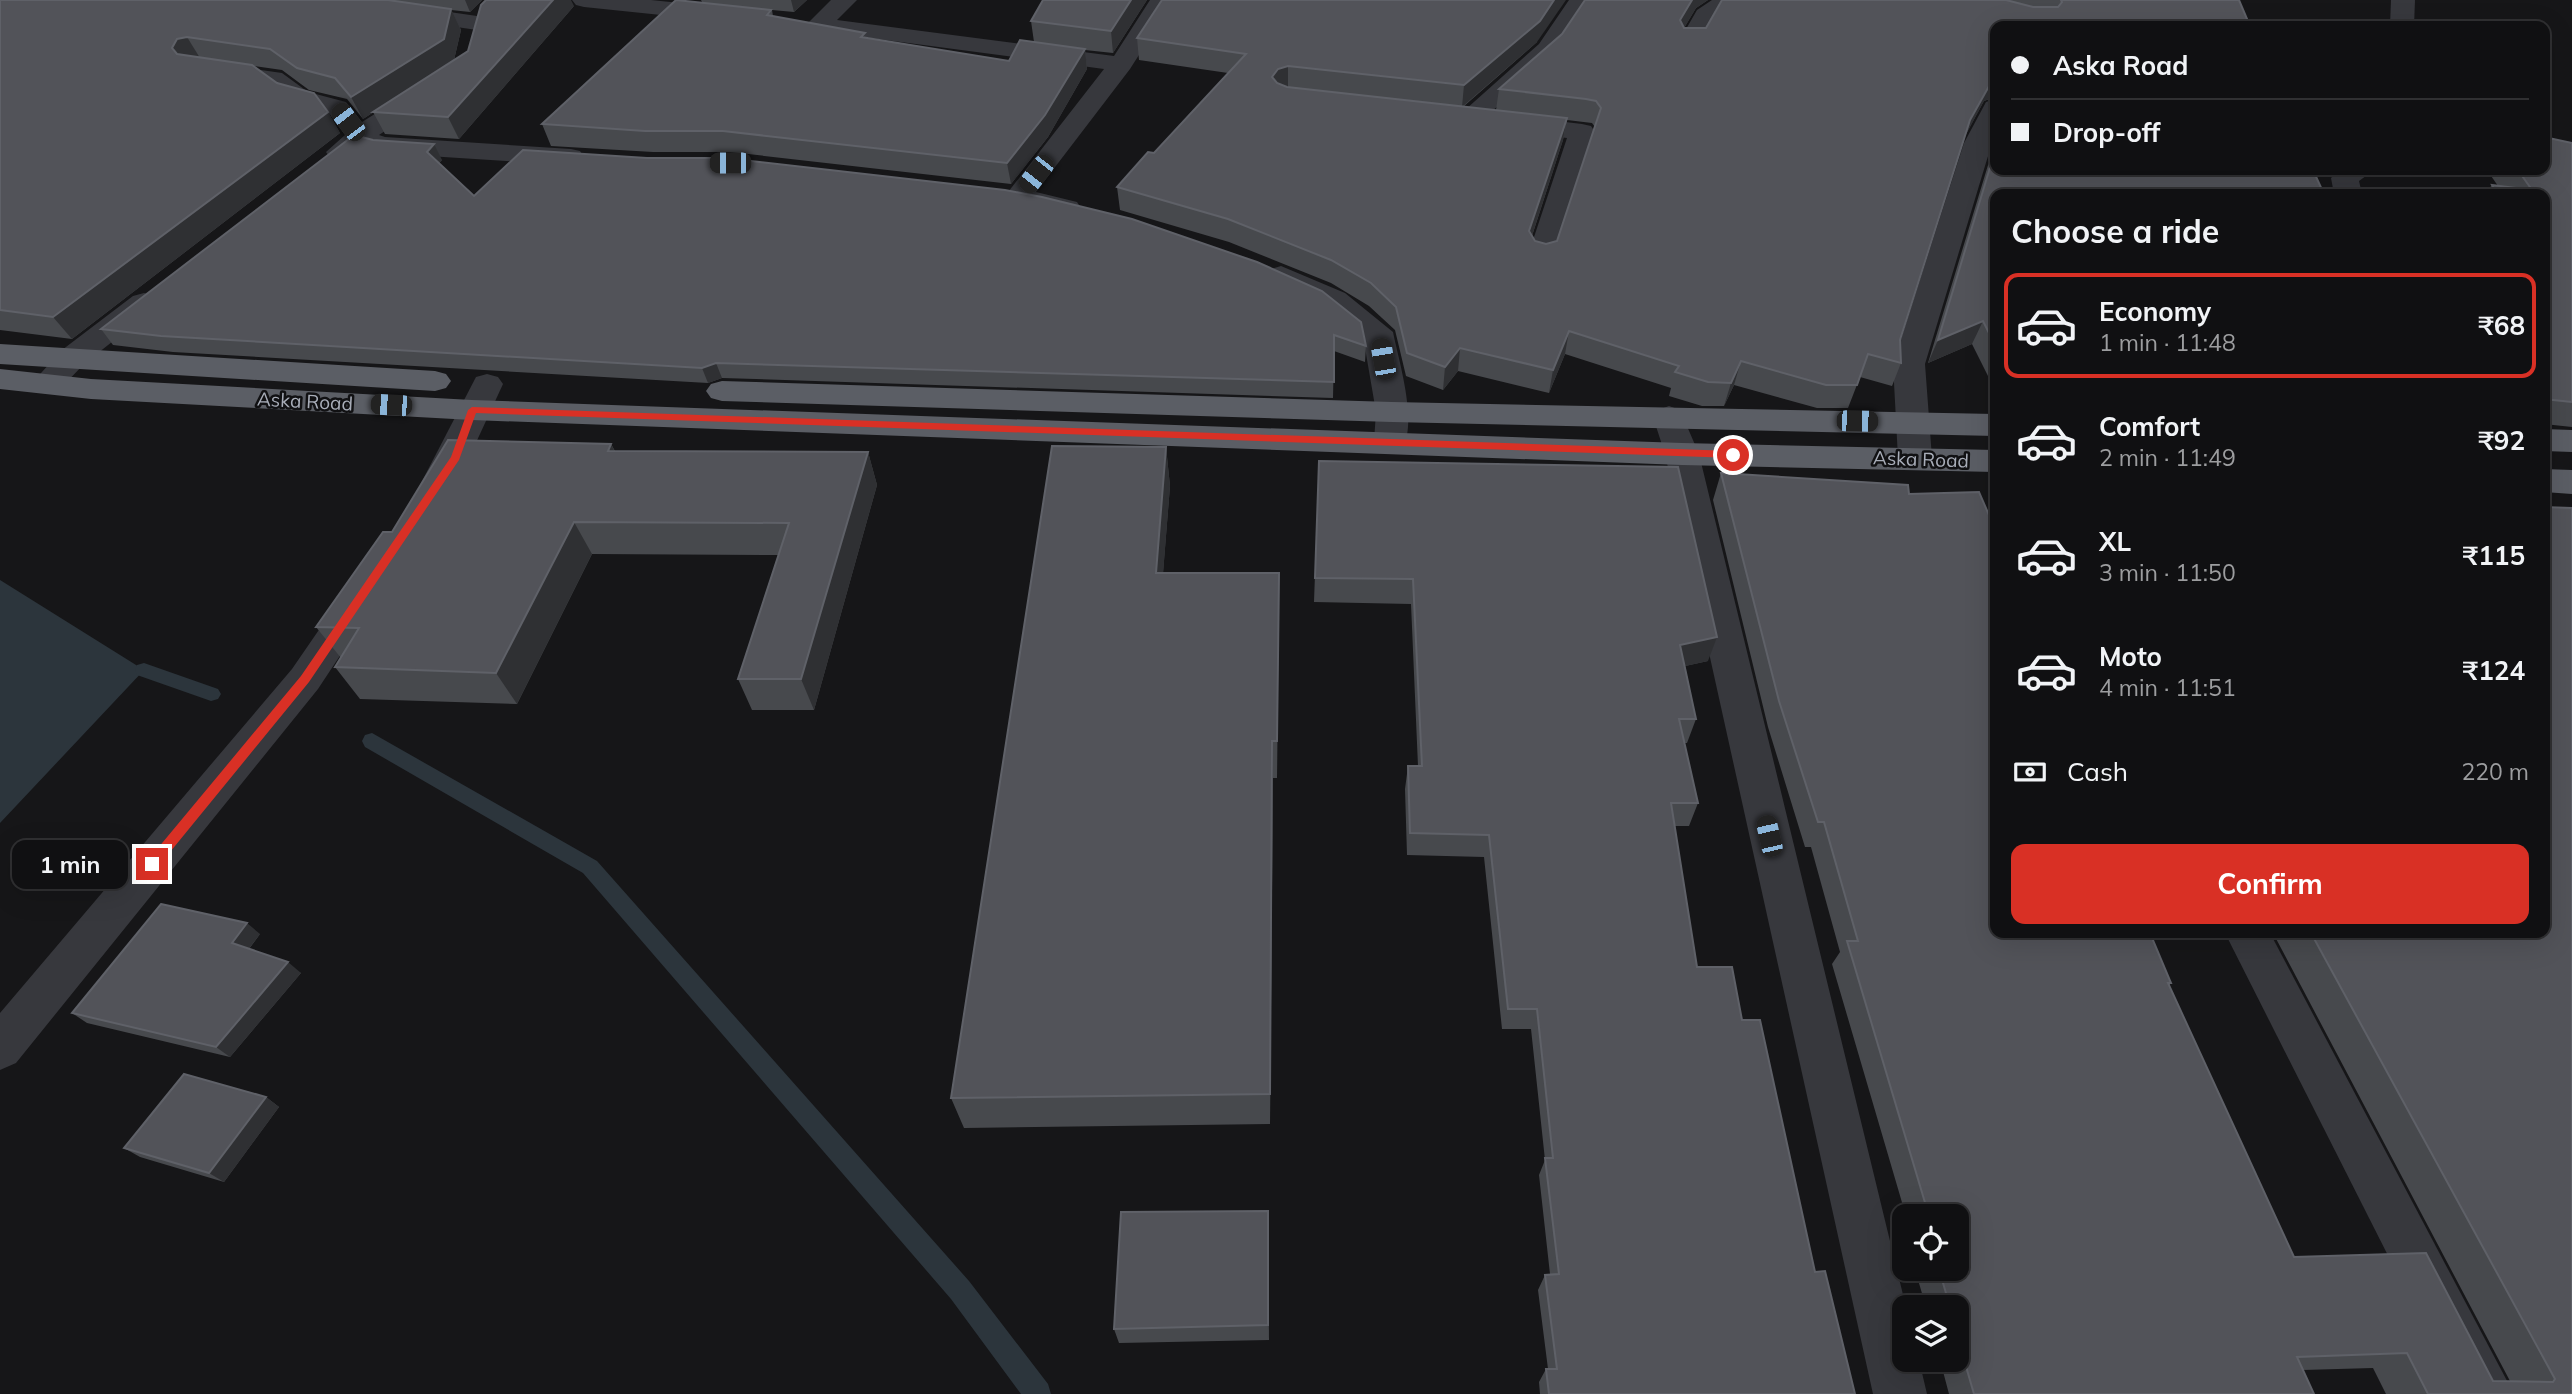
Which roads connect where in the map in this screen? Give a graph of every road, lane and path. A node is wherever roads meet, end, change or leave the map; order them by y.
1 (319, 0) edge
2 (584, 0) edge
3 (845, 0) edge
4 (1163, 0) edge
5 (1581, 0) edge
6 (1727, 0) edge
7 (2403, 0) edge
8 (736, 16) edge
9 (2402, 21) edge
10 (791, 22) edge
11 (480, 25) edge
12 (818, 25) junction
13 (1690, 43) edge
14 (1121, 64) junction
15 (200, 68) edge
16 (445, 79) edge
17 (1443, 115) edge
18 (1990, 116) edge
19 (1469, 118) junction
20 (359, 136) junction
21 (600, 159) edge
22 (315, 170) edge
23 (2351, 175) edge
24 (2347, 189) edge
25 (1094, 214) edge
26 (1542, 256) edge
27 (1255, 265) edge
28 (161, 289) edge
29 (0, 354) edge
30 (73, 358) junction
31 (0, 379) edge
32 (47, 384) junction
33 (480, 397) junction
34 (1911, 422) junction
35 (1990, 425) edge
36 (1391, 426) junction
37 (1675, 436) junction
38 (2550, 440) edge
39 (2572, 441) edge
40 (1915, 458) junction
41 (1990, 461) edge
42 (2550, 480) edge
43 (2572, 482) edge
44 (418, 513) edge
45 (380, 568) edge
46 (2250, 938) edge
47 (0, 1048) edge
48 (1900, 1394) edge
49 (2487, 1394) edge

1 - 11 street
2 - 8 street
3 - 12 street
4 - 14 street
5 - 19 street
6 - 13 street
7 - 9 street
10 - 12 street
12 - 14 street
14 - 25 street
15 - 20 street
16 - 20 street
17 - 19 street
18 - 34 street
19 - 26 street
20 - 21 street
20 - 22 street
23 - 24 street
27 - 36 street
28 - 30 street
29 - 30 highway
30 - 32 street
30 - 33 highway
31 - 32 highway, Aska Road
32 - 33 highway, Aska Road
33 - 36 highway, Aska Road
33 - 44 street
34 - 35 highway
34 - 37 highway
34 - 40 street
36 - 37 highway, Aska Road
37 - 40 highway, Aska Road
37 - 48 street
38 - 39 highway
40 - 41 highway, Aska Road
42 - 43 highway
45 - 47 street
46 - 49 street

